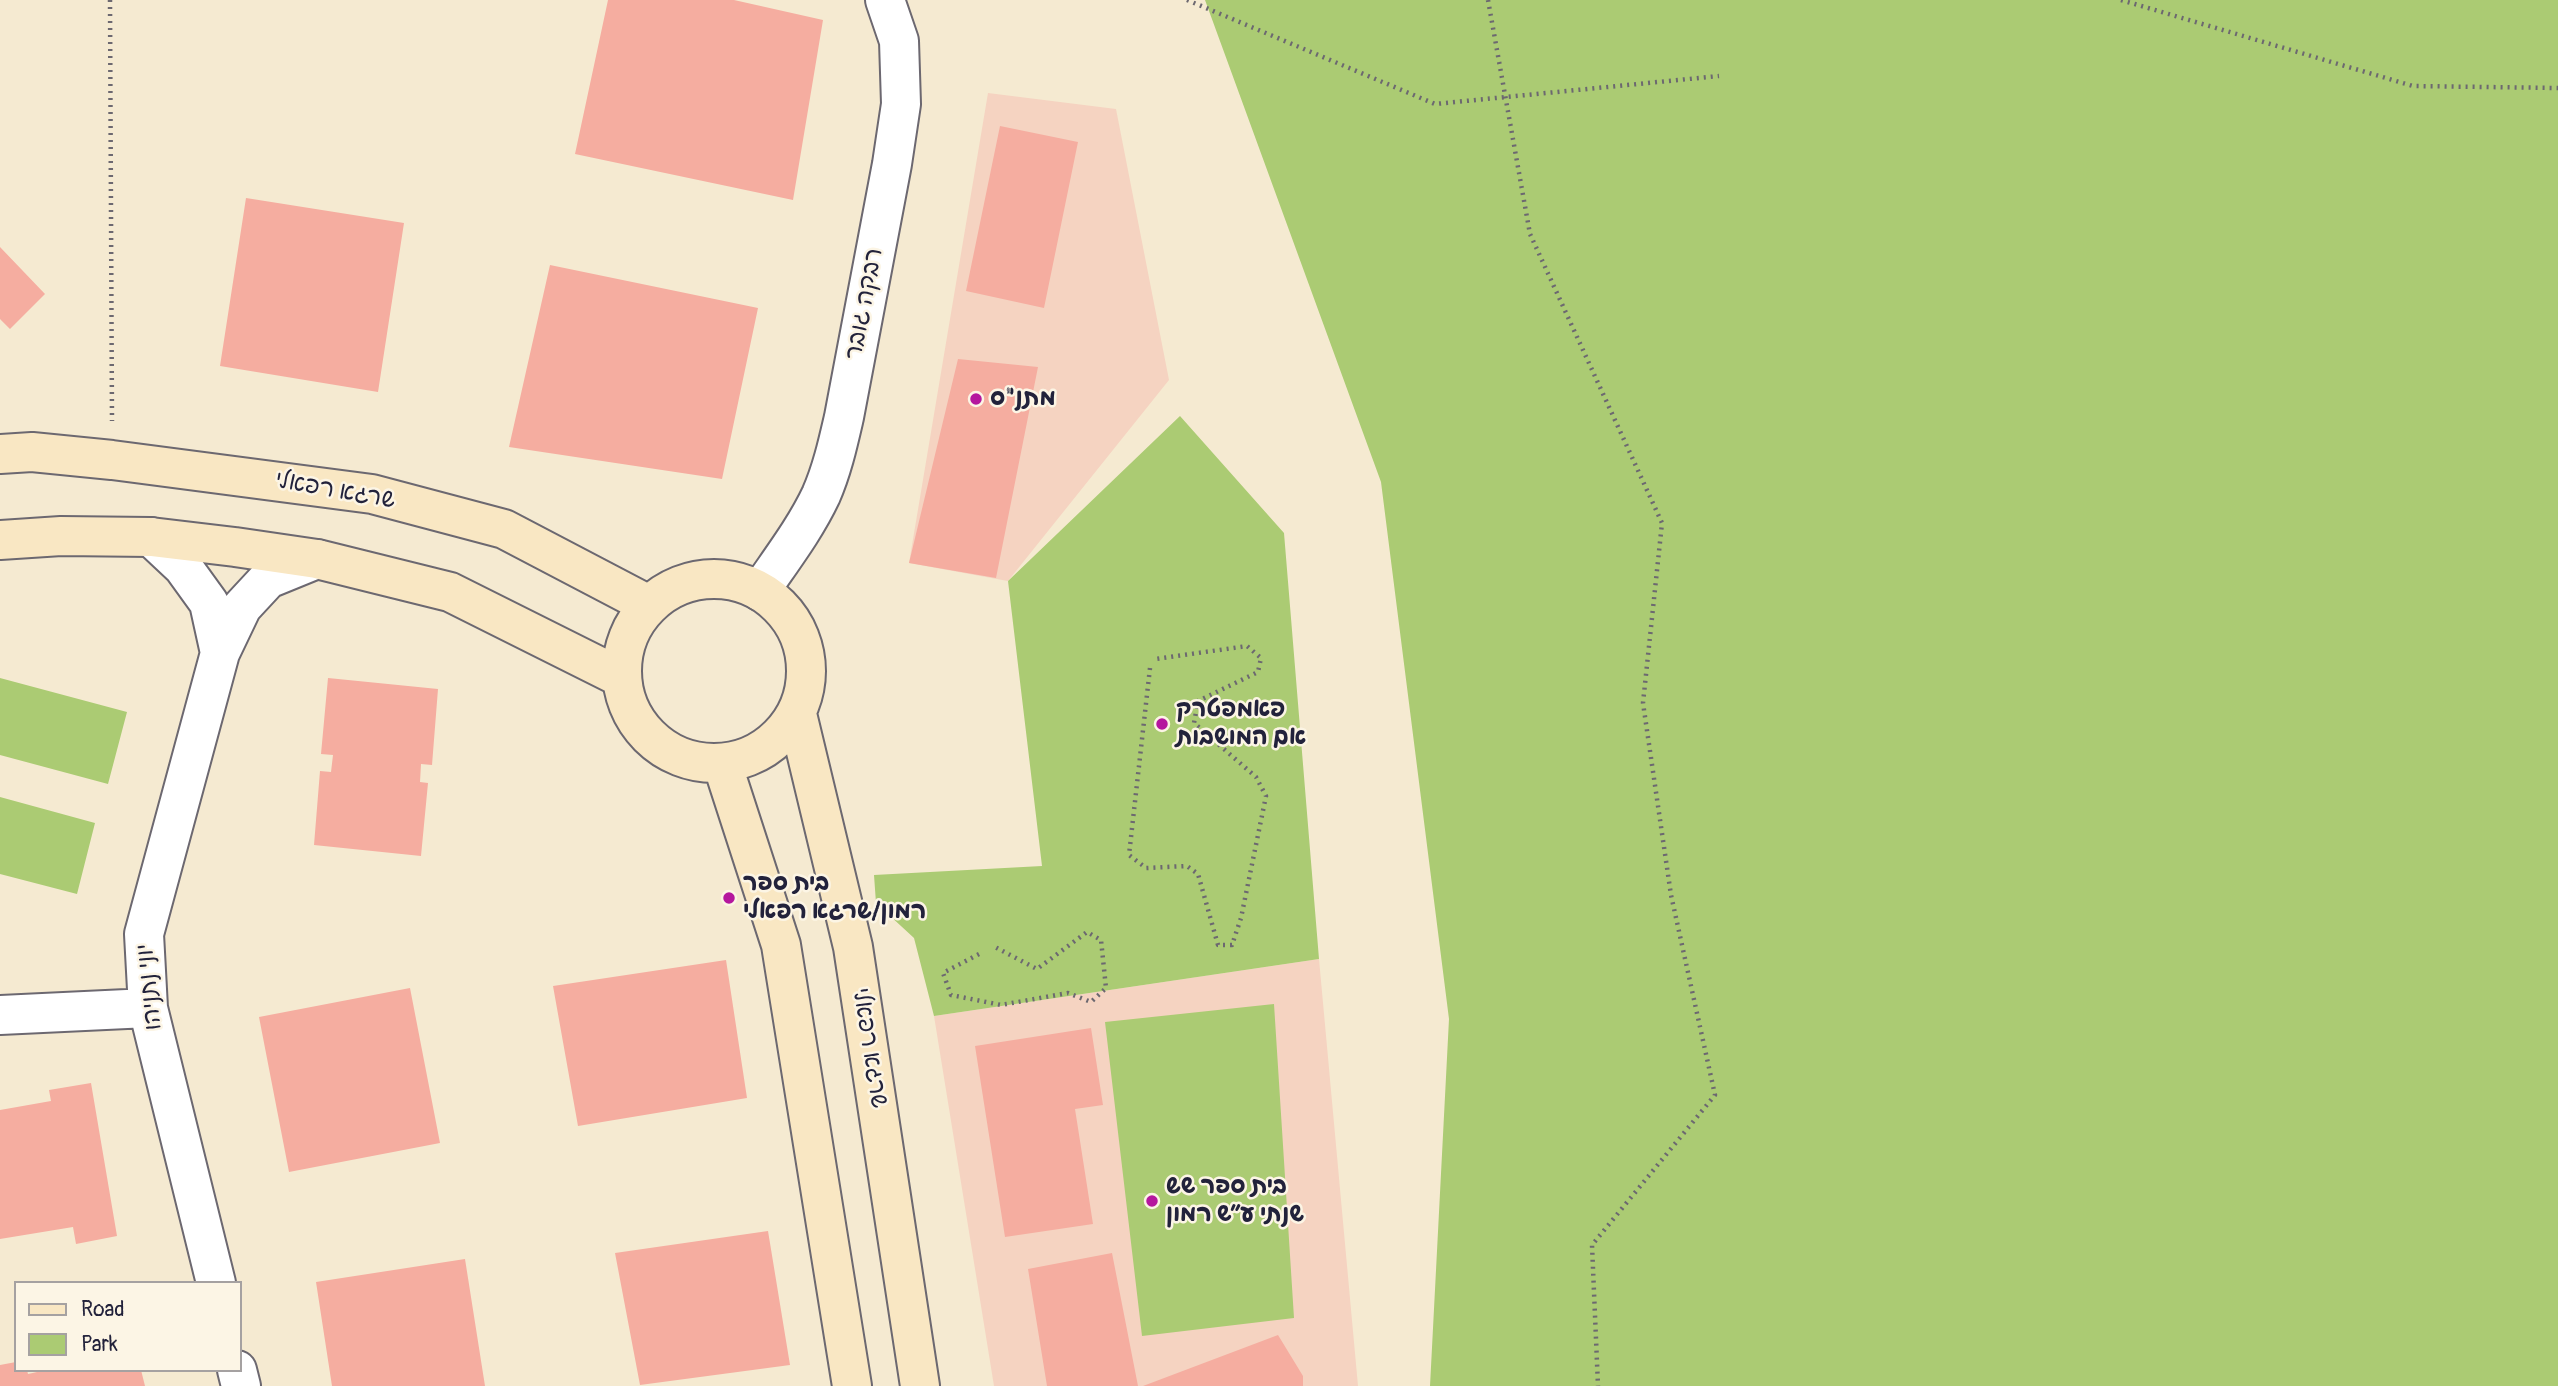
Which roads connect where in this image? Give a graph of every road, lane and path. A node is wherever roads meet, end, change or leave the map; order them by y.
1 (110, 0) edge
2 (885, 0) edge
3 (1188, 0) edge
4 (1488, 0) edge
5 (2121, 0) edge
6 (1719, 76) dead end
7 (2558, 88) edge
8 (1505, 97) junction
9 (0, 454) edge
10 (112, 460) junction
11 (151, 537) junction
12 (0, 540) edge
13 (317, 559) junction
14 (760, 591) junction
15 (649, 605) junction
16 (220, 653) junction
17 (1156, 659) dead end
18 (1150, 668) dead end
19 (622, 678) junction
20 (797, 714) junction
21 (722, 763) junction
22 (995, 947) dead end
23 (979, 954) dead end
24 (148, 1008) junction
25 (0, 1015) edge
26 (216, 1281) edge
27 (852, 1386) edge
28 (920, 1386) edge
29 (1598, 1386) edge

1 - 10 path
2 - 14 street, רבקה גובר
3 - 8 path
4 - 8 path
5 - 7 path
6 - 8 path
8 - 29 path
9 - 10 street, שרגא רפאלי
10 - 15 street, שרגא רפאלי
11 - 12 street
11 - 13 street
11 - 16 street, יוני נתניהו
13 - 16 street, יוני נתניהו
13 - 19 street
14 - 15 street
14 - 20 street
15 - 19 street
16 - 24 street, יוני נתניהו
17 - 18 path
19 - 21 street
20 - 21 street
20 - 28 street, שרגא רפאלי
21 - 27 street
22 - 23 path
24 - 25 street
24 - 26 street, יוני נתניהו

